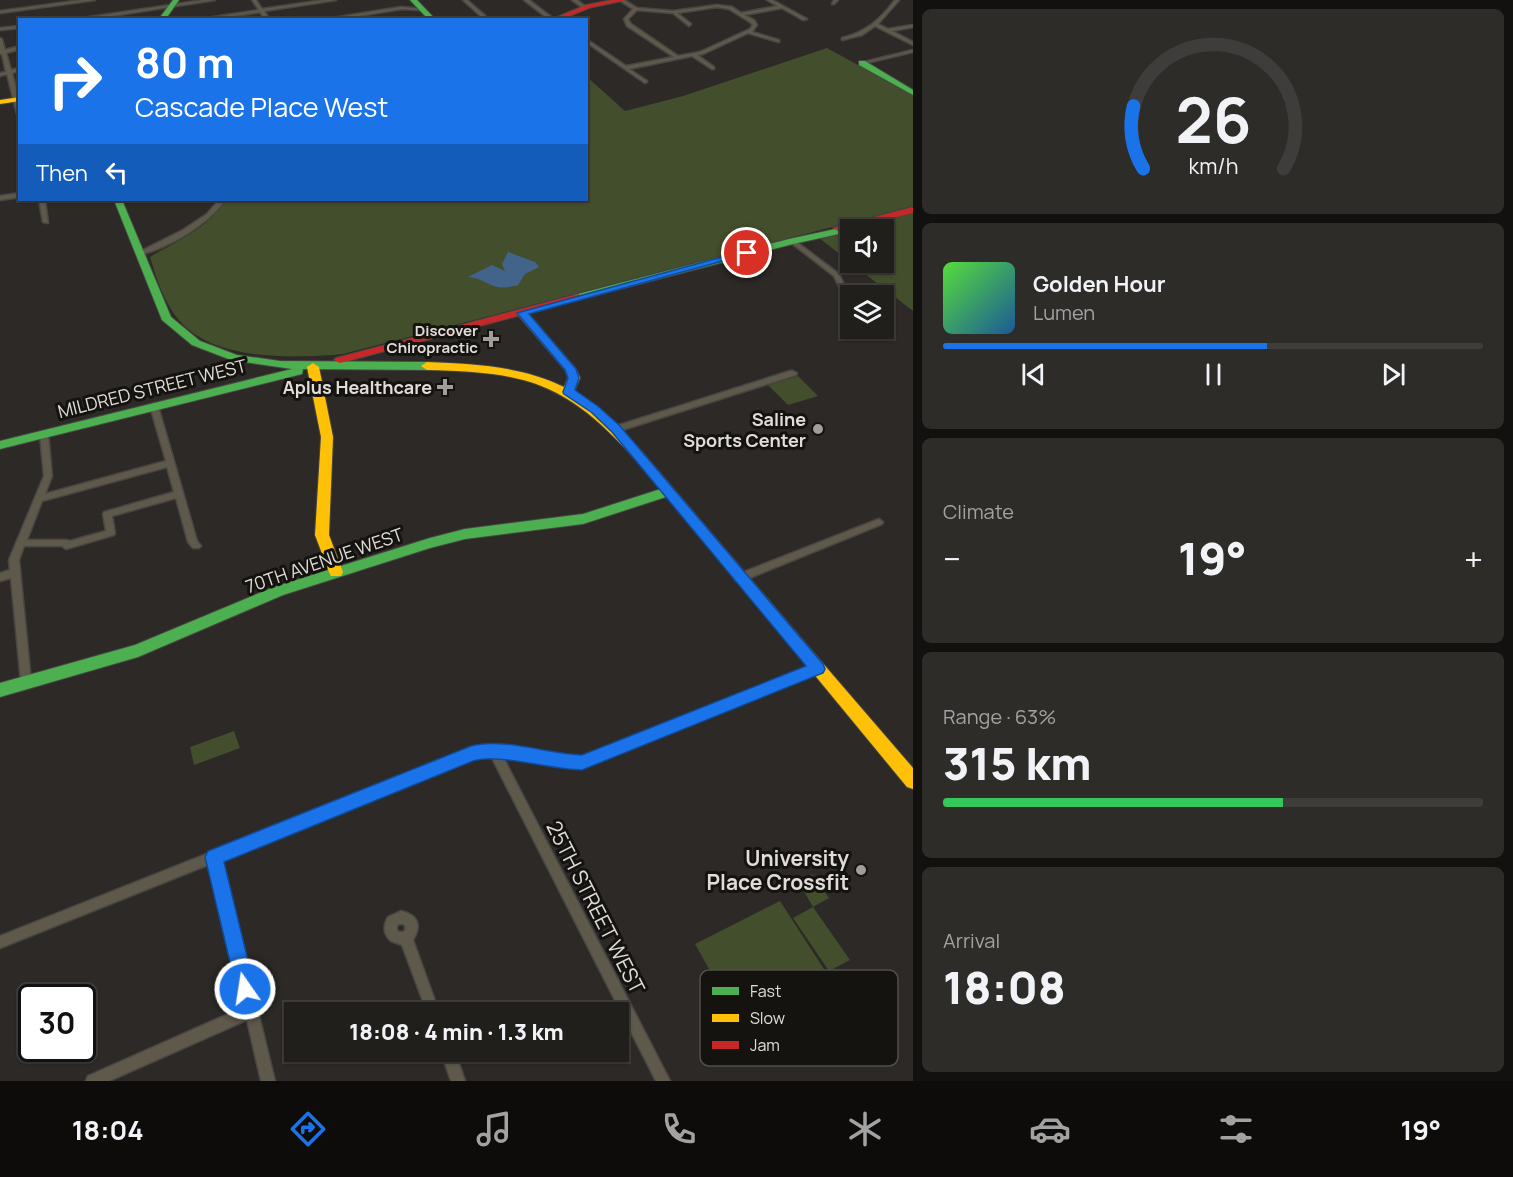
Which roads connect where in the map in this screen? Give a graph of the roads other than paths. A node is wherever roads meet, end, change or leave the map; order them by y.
1 (93, 0) edge
2 (213, 0) edge
3 (254, 0) edge
4 (334, 0) edge
5 (465, 0) edge
6 (526, 0) edge
7 (622, 0) edge
8 (769, 0) edge
9 (897, 0) edge
10 (174, 3) edge
11 (579, 3) edge
12 (417, 4) edge
13 (782, 7) junction
14 (636, 9) junction
15 (261, 10) junction
16 (0, 12) edge
17 (674, 12) junction
18 (741, 14) junction
19 (84, 18) edge
20 (163, 18) edge
21 (209, 18) edge
22 (267, 18) edge
23 (335, 18) edge
24 (431, 18) edge
25 (486, 18) edge
26 (554, 18) edge
27 (557, 18) edge
28 (805, 20) dead end
29 (874, 24) junction
30 (689, 26) dead end
31 (913, 26) edge
32 (18, 27) edge
33 (0, 29) edge
34 (886, 31) junction
35 (748, 32) junction
36 (0, 39) edge
37 (844, 39) dead end
38 (588, 40) edge
39 (777, 41) dead end
40 (913, 44) edge
41 (18, 48) edge
42 (913, 51) edge
43 (2, 52) edge
44 (904, 53) junction
45 (693, 55) junction
46 (913, 57) edge
47 (678, 58) junction
48 (861, 63) joint
49 (626, 68) junction
50 (712, 68) dead end
51 (18, 70) edge
52 (8, 72) junction
53 (0, 75) edge
54 (645, 82) dead end
55 (913, 93) edge
56 (17, 100) edge
57 (0, 102) edge
58 (18, 195) edge
59 (0, 198) edge
60 (42, 201) edge
61 (118, 201) edge
62 (221, 201) edge
63 (913, 210) edge
64 (46, 222) dead end
65 (792, 241) junction
66 (140, 254) junction
67 (841, 285) edge
68 (522, 313) junction
69 (252, 362) junction
70 (313, 367) junction
71 (793, 373) dead end
72 (255, 381) junction
73 (568, 392) junction
74 (154, 406) junction
75 (616, 429) junction
76 (44, 434) junction
77 (0, 445) edge
78 (170, 463) junction
79 (667, 492) junction
80 (179, 494) junction
81 (39, 499) junction
82 (879, 522) dead end
83 (20, 543) junction
84 (196, 546) dead end
85 (336, 572) junction
86 (14, 573) junction
87 (0, 577) edge
88 (739, 578) junction
89 (818, 669) junction
90 (26, 682) junction
91 (0, 690) edge
92 (494, 751) junction
93 (913, 781) edge
94 (214, 857) junction
95 (406, 938) dead end
96 (0, 942) edge
97 (429, 1002) edge
98 (251, 1011) junction
99 (451, 1062) edge
100 (93, 1081) edge
101 (268, 1081) edge
102 (458, 1081) edge
103 (663, 1081) edge

1 - 16 street
2 - 10 street
3 - 15 street
4 - 15 street
5 - 25 street
6 - 26 street
7 - 11 street
7 - 14 street
8 - 13 street
9 - 29 street
10 - 19 street
10 - 20 street
11 - 27 street
12 - 23 street
12 - 24 street
13 - 18 street
13 - 28 street
14 - 17 street
14 - 47 street
15 - 21 street
15 - 22 street
17 - 18 street
17 - 30 street
18 - 35 street
29 - 34 street
29 - 37 street
31 - 34 street
32 - 33 street
34 - 40 street
35 - 39 street
35 - 45 street
36 - 43 street
38 - 49 street
41 - 43 street
42 - 44 street
43 - 52 street
44 - 46 street
44 - 48 street
45 - 47 street
45 - 50 street
47 - 49 street
48 - 55 street
49 - 54 street
51 - 52 street
52 - 53 street
52 - 56 street
56 - 57 street
58 - 59 street
60 - 64 street
61 - 66 street
62 - 66 street
63 - 65 street
65 - 67 street
65 - 68 street
66 - 69 street
68 - 70 street
68 - 73 street
69 - 70 street
69 - 72 street
70 - 72 street, MILDRED STREET WEST
70 - 73 street
70 - 85 street
71 - 75 street
72 - 74 street, MILDRED STREET WEST
73 - 75 street
74 - 76 street, MILDRED STREET WEST
74 - 78 street
75 - 79 street
76 - 77 street, MILDRED STREET WEST
76 - 81 street
78 - 80 street
78 - 81 street
79 - 85 street, 70TH AVENUE WEST
79 - 88 street
80 - 83 street
80 - 84 street
81 - 83 street
82 - 88 street
83 - 86 street
85 - 90 street, 70TH AVENUE WEST
86 - 87 street
86 - 90 street
88 - 89 street
89 - 92 street
89 - 93 street
90 - 91 street, 70TH AVENUE WEST
92 - 94 street
92 - 103 street, 25TH STREET WEST
94 - 96 street
94 - 98 street
95 - 97 street
98 - 100 street
98 - 101 street
99 - 102 street

